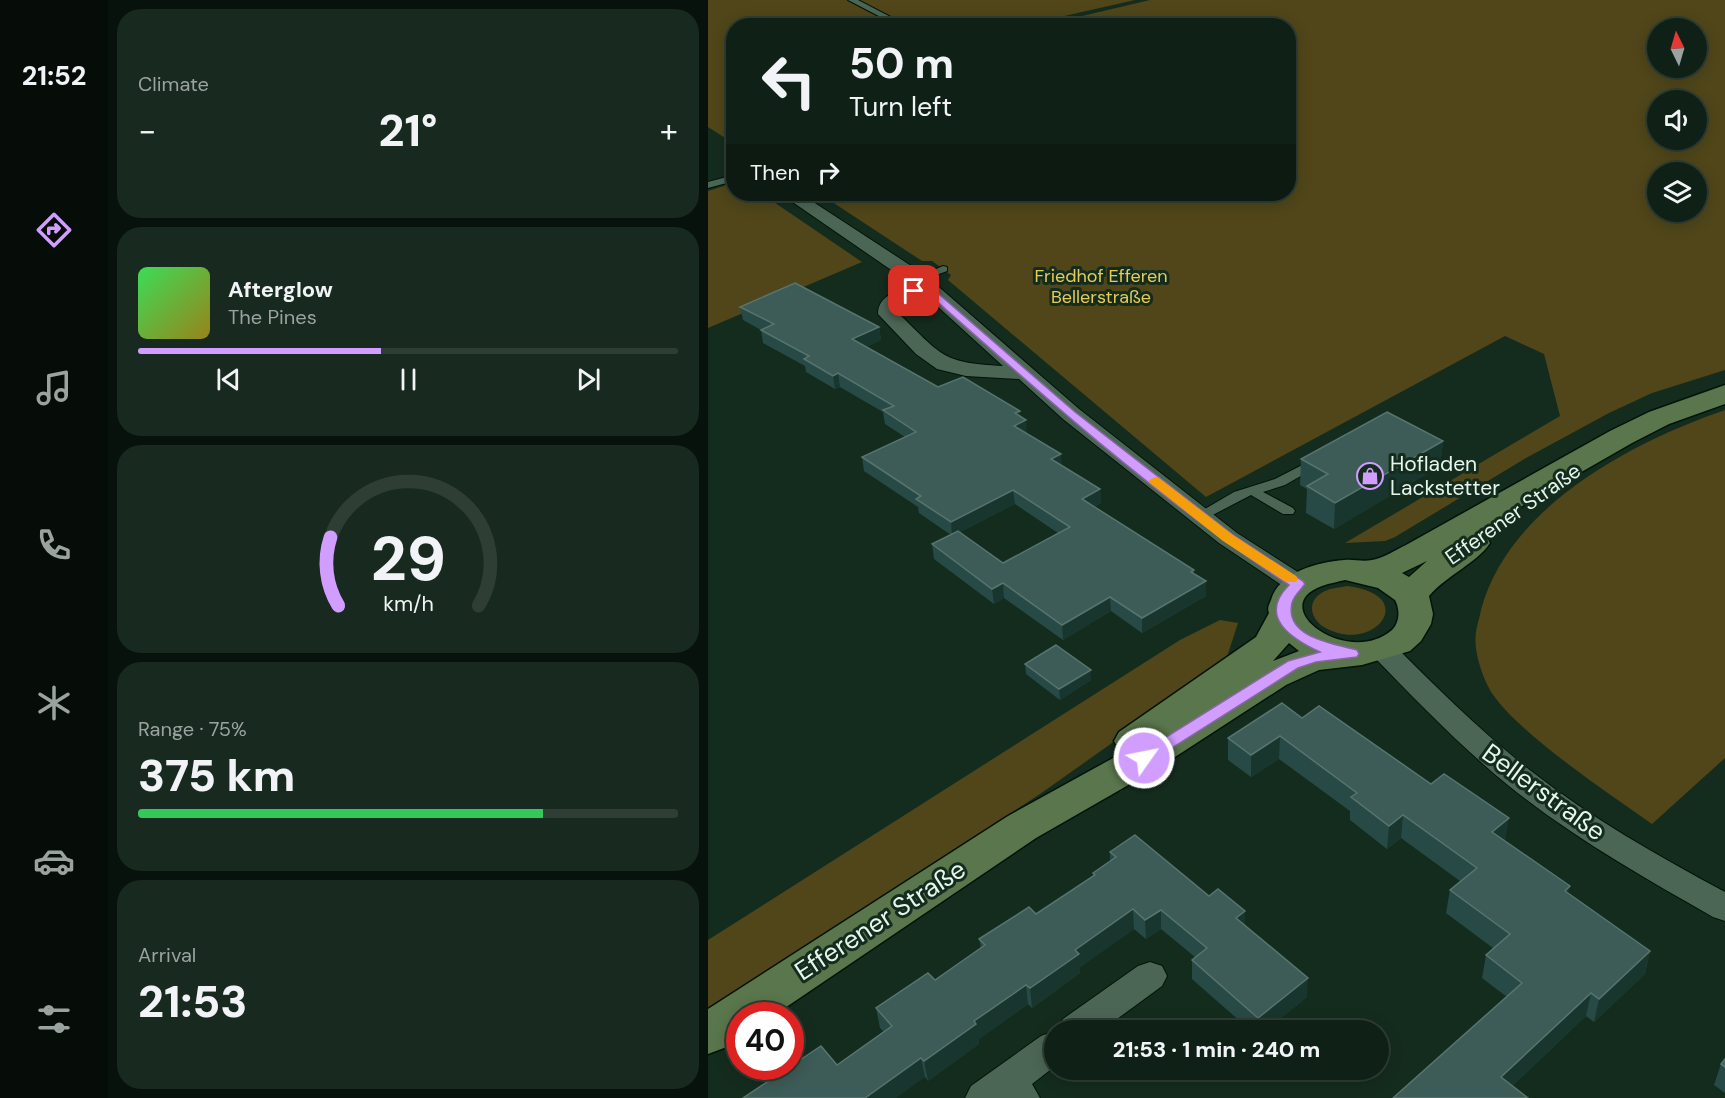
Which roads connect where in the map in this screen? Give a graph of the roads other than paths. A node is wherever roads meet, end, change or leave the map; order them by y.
1 (852, 0) edge
2 (888, 18) edge
3 (726, 180) edge
4 (708, 185) edge
5 (800, 201) edge
6 (943, 269) dead end
7 (922, 282) junction
8 (1023, 373) junction
9 (1725, 394) edge
10 (1621, 437) junction
11 (1322, 459) edge
12 (1252, 491) junction
13 (1288, 511) dead end
14 (1200, 516) junction
15 (1364, 572) junction
16 (1411, 597) junction
17 (1291, 600) junction
18 (1367, 652) junction
19 (1022, 827) junction
20 (1725, 908) edge
21 (1150, 976) dead end
22 (1090, 1020) edge
23 (708, 1034) edge
24 (1044, 1056) edge
25 (1004, 1093) edge

1 - 2 lane
3 - 4 lane
5 - 7 street
6 - 7 lane
7 - 8 street
7 - 8 street
8 - 14 street
9 - 10 street, Efferener Straße
10 - 15 street, Efferener Straße
10 - 16 street, Efferener Straße
11 - 12 lane
12 - 13 lane
12 - 14 lane
14 - 17 street
15 - 16 street
15 - 17 street
16 - 18 street
17 - 18 street
17 - 19 street, Efferener Straße
18 - 19 street, Efferener Straße
18 - 20 street, Bellerstraße
19 - 23 street, Efferener Straße
21 - 22 street
24 - 25 street

